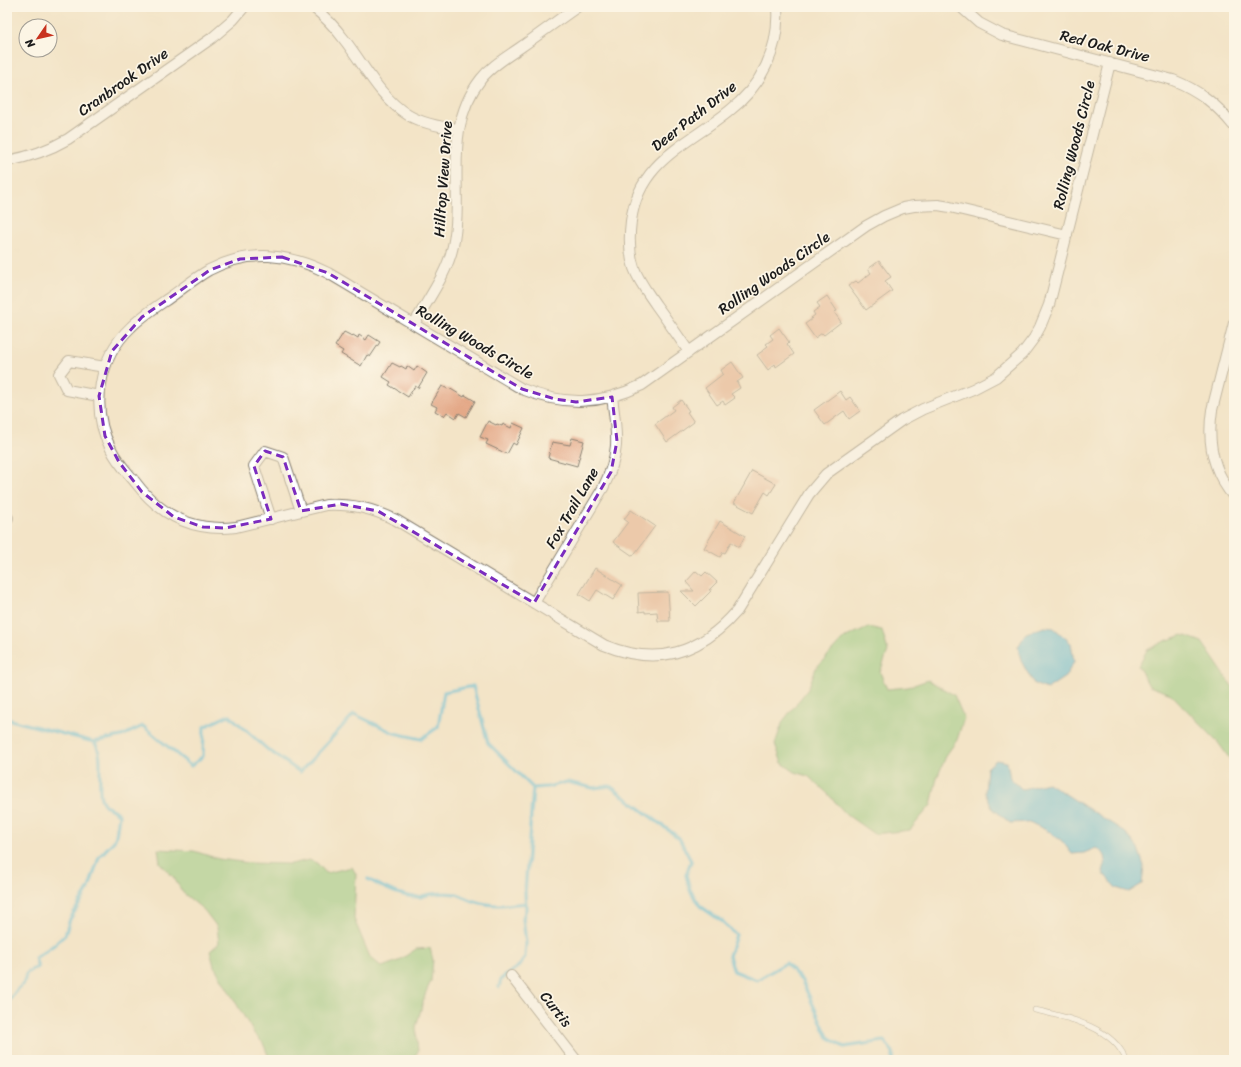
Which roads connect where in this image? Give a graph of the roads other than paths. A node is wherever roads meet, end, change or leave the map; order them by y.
1 (244, 7) edge
2 (313, 7) edge
3 (577, 7) edge
4 (777, 7) edge
5 (961, 7) edge
6 (1110, 63) junction
7 (1234, 126) edge
8 (458, 129) junction
9 (7, 161) edge
10 (1067, 236) junction
11 (1234, 323) edge
12 (414, 324) junction
13 (689, 352) junction
14 (105, 367) junction
15 (99, 396) junction
16 (612, 397) junction
17 (1234, 497) edge
18 (301, 511) junction
19 (271, 519) junction
20 (534, 603) junction
21 (511, 976) dead end
22 (1035, 1010) dead end
23 (576, 1060) edge
24 (1126, 1060) edge

1 - 9 street, Cranbrook Drive
2 - 8 street
3 - 8 street, Hilltop View Drive
4 - 13 street, Deer Path Drive
5 - 6 street, Red Oak Drive
6 - 7 street, Red Oak Drive
6 - 10 street, Rolling Woods Circle
8 - 12 street, Hilltop View Drive
10 - 13 street, Rolling Woods Circle
10 - 20 street, Rolling Woods Circle
11 - 17 street
12 - 14 street, Rolling Woods Circle
12 - 16 street, Rolling Woods Circle
13 - 16 street, Rolling Woods Circle
14 - 15 street, Rolling Woods Circle
14 - 15 street
15 - 19 street, Rolling Woods Circle
16 - 20 street, Fox Trail Lane
18 - 19 street, Rolling Woods Circle
18 - 19 street
18 - 20 street, Rolling Woods Circle
21 - 23 street, Curtis
22 - 24 lane

